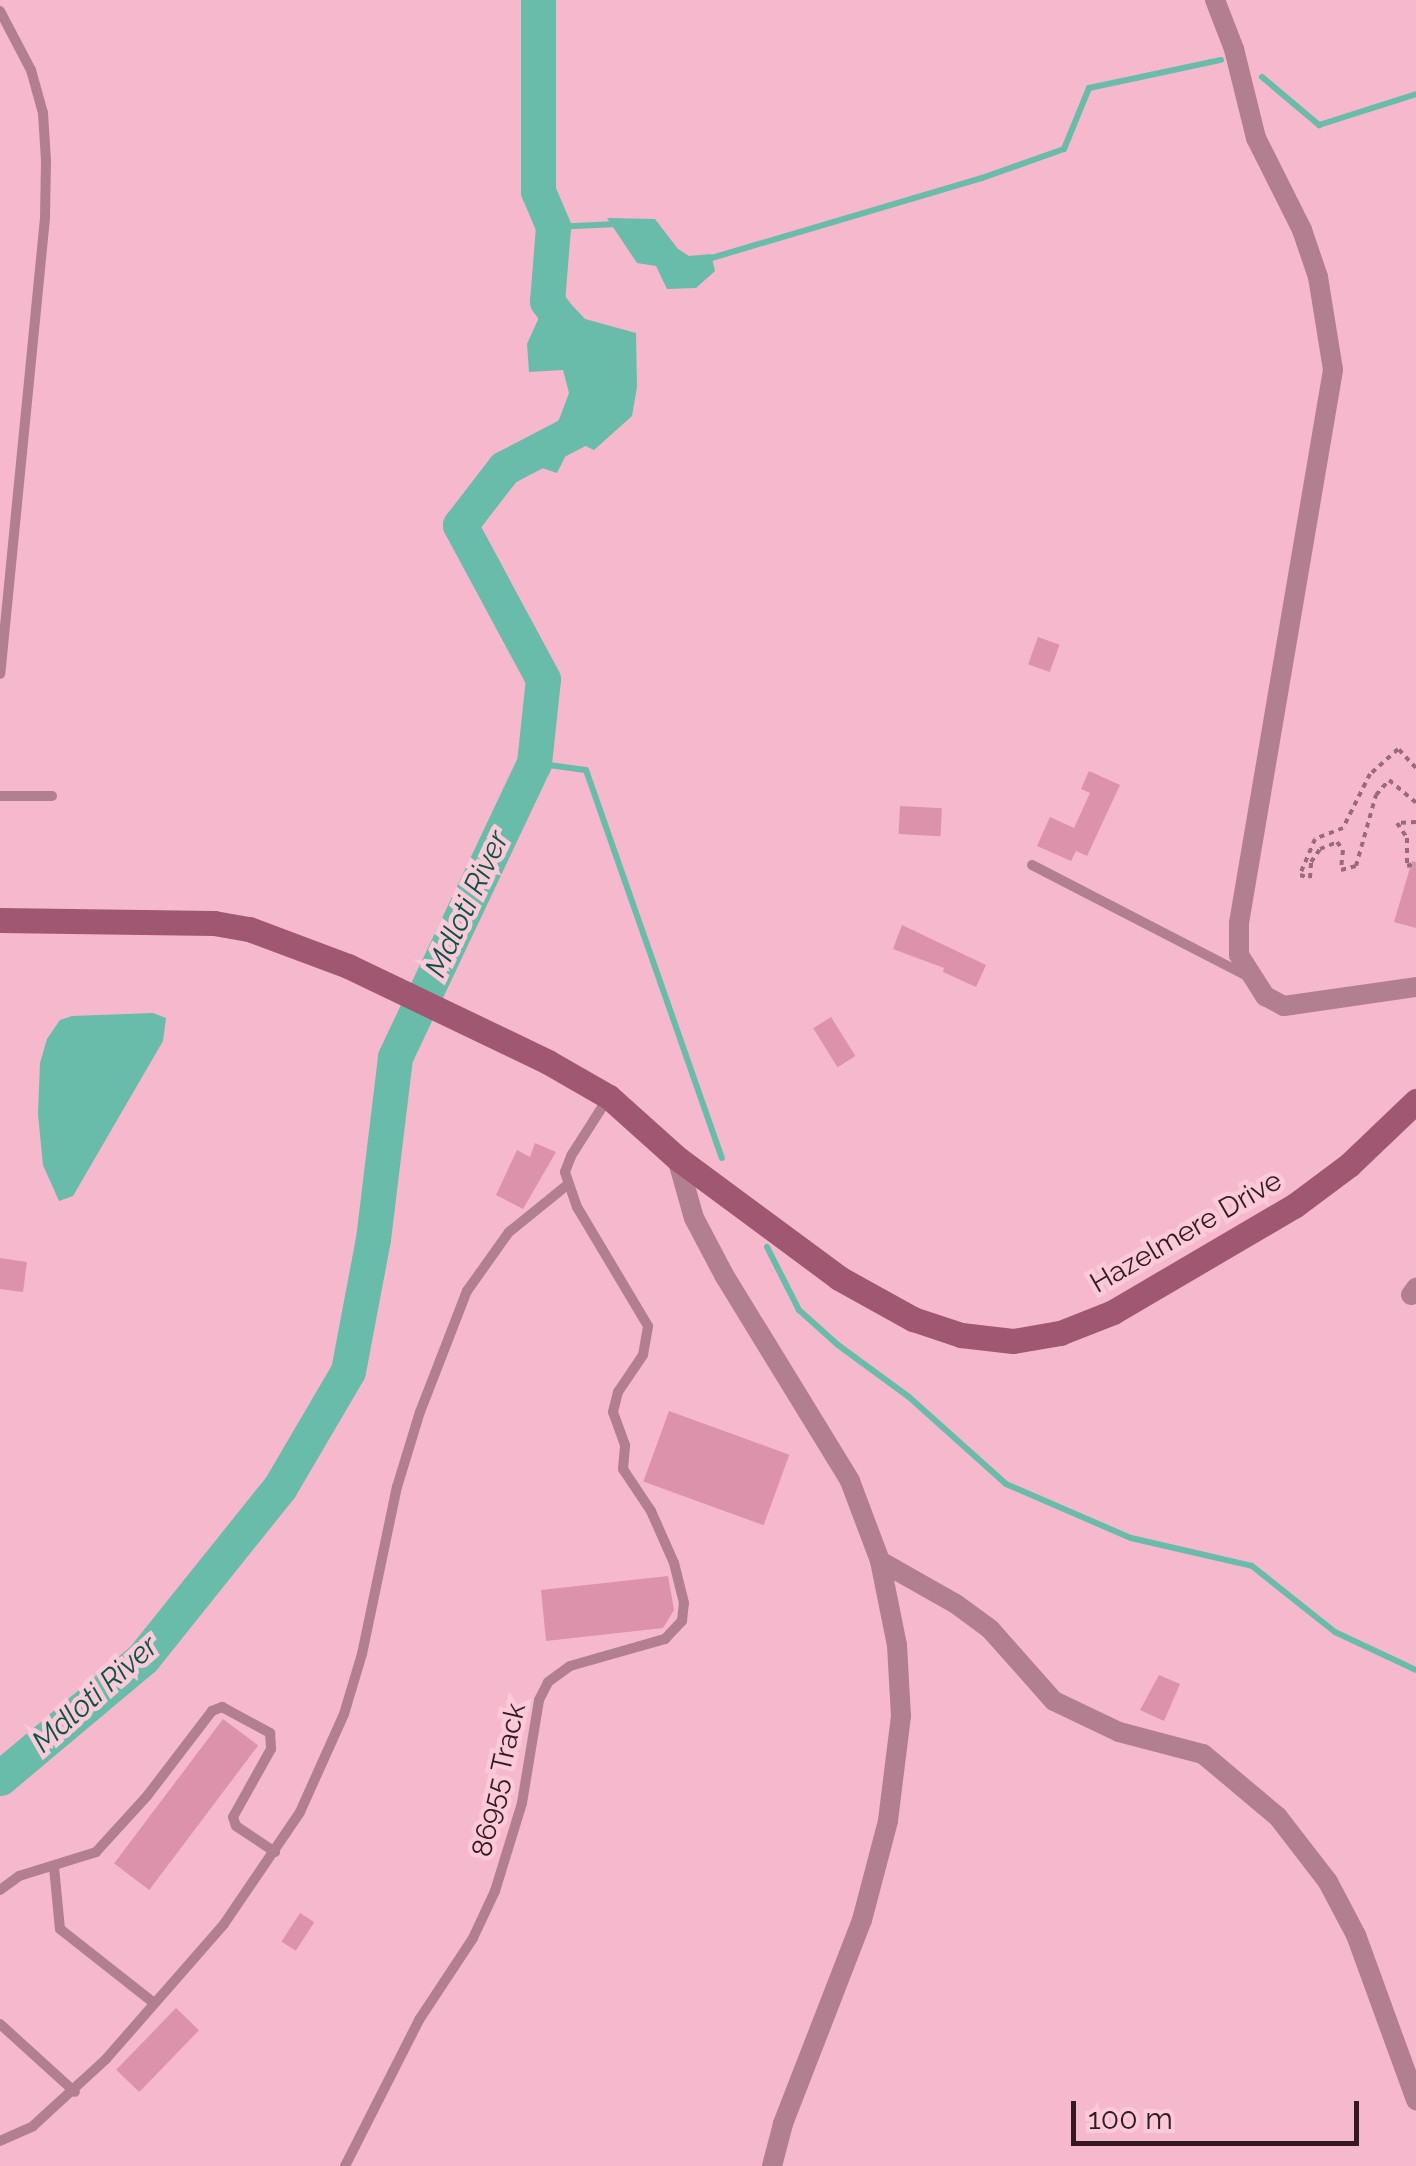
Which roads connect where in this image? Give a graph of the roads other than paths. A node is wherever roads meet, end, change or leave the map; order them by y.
1 (1215, 0) edge
2 (0, 10) edge
3 (0, 526) edge
4 (14, 527) junction
5 (0, 674) edge
6 (0, 796) edge
7 (52, 796) dead end
8 (1032, 865) dead end
9 (0, 920) edge
10 (1250, 978) junction
11 (1416, 987) edge
12 (609, 1097) junction
13 (1416, 1101) edge
14 (677, 1158) junction
15 (568, 1185) junction
16 (880, 1561) junction
17 (276, 1852) junction
18 (54, 1867) junction
19 (0, 1890) edge
20 (154, 2003) junction
21 (0, 2024) edge
22 (74, 2092) junction
23 (1416, 2100) edge
24 (0, 2141) edge
25 (345, 2166) edge
26 (772, 2166) edge

1 - 10 street
2 - 4 lane
3 - 4 lane
4 - 5 lane
6 - 7 lane
8 - 10 lane
9 - 12 street, Hazelmere Drive
10 - 11 street
12 - 14 street, Hazelmere Drive
12 - 15 lane
13 - 14 street, Hazelmere Drive
14 - 16 street
15 - 17 lane
15 - 25 lane, 86955 Track
16 - 23 street
16 - 26 street
17 - 18 lane
17 - 20 lane
18 - 19 lane
18 - 20 lane
20 - 22 lane
21 - 22 lane
22 - 24 lane

